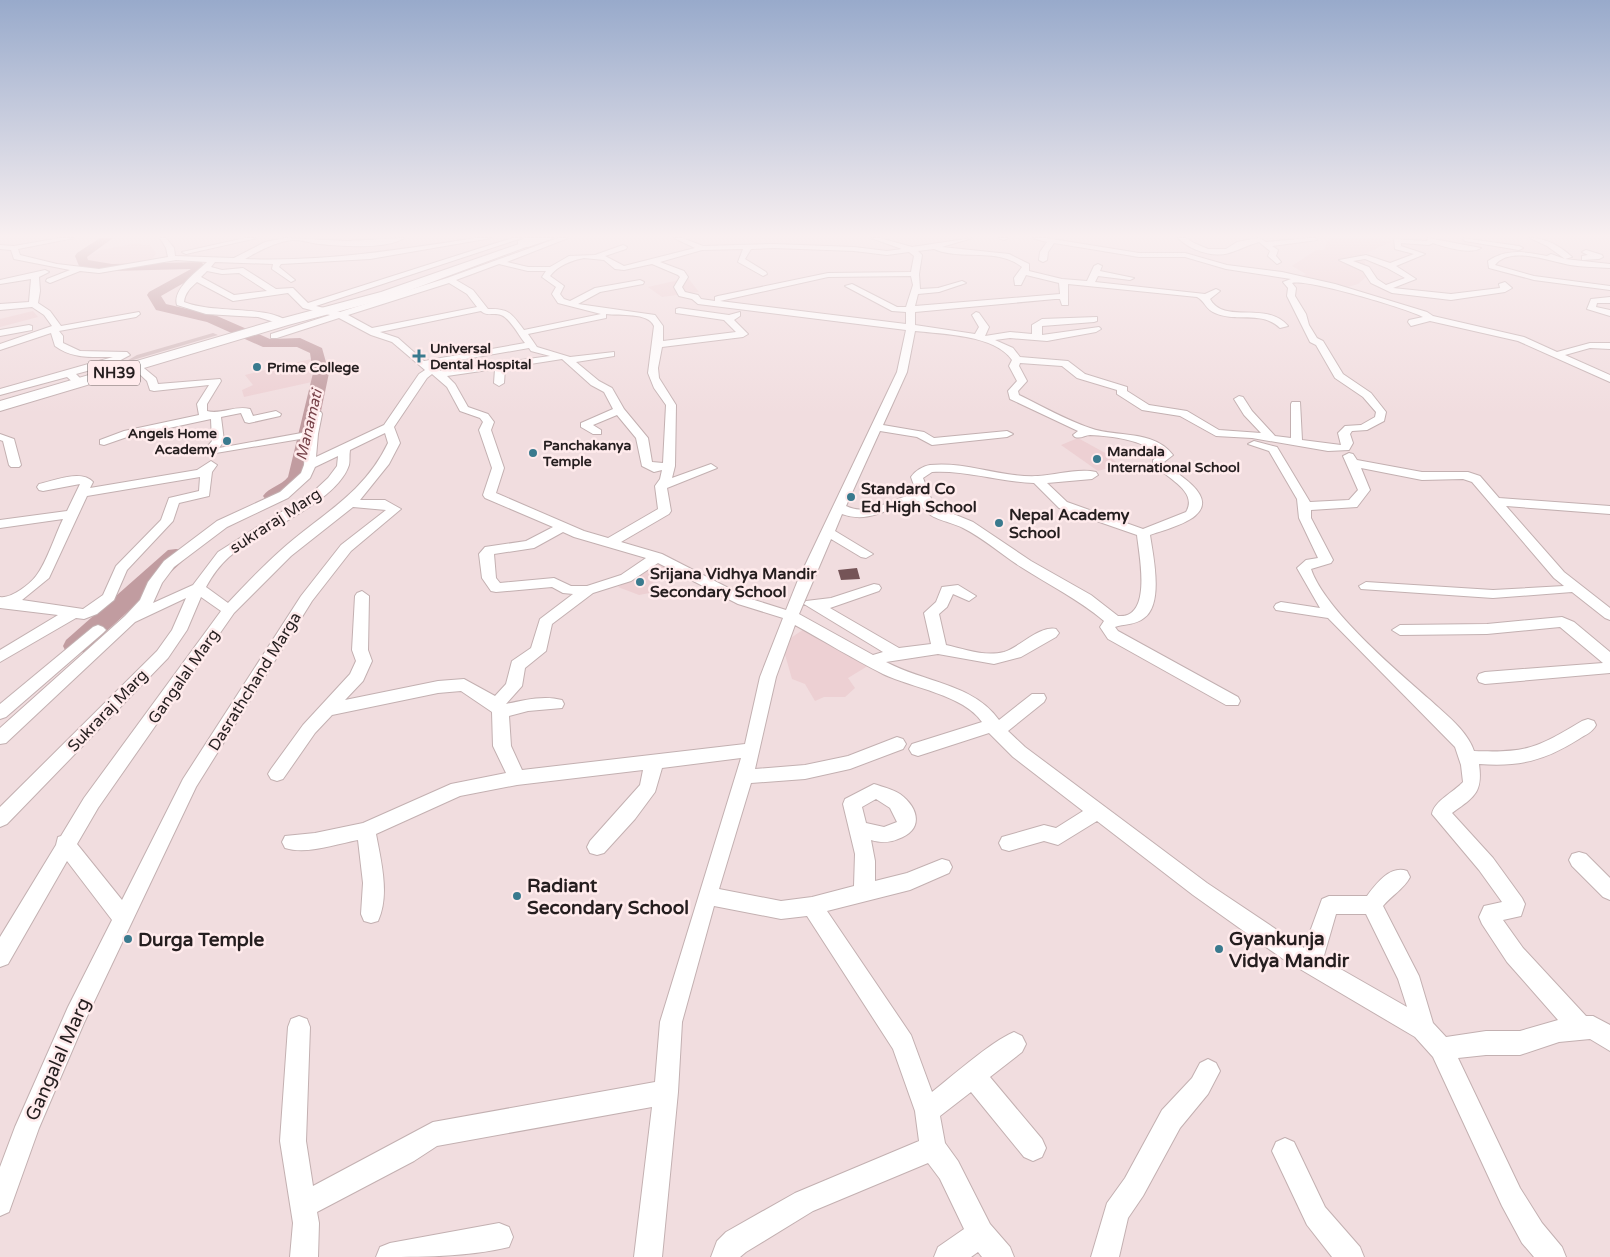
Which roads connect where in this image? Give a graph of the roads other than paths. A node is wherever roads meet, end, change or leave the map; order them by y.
1 (35, 297) edge
2 (181, 297) edge
3 (242, 297) edge
4 (297, 297) edge
5 (337, 297) edge
6 (363, 297) edge
7 (398, 297) edge
8 (474, 297) edge
9 (557, 297) edge
10 (586, 297) edge
11 (694, 297) edge
12 (730, 297) edge
13 (870, 297) edge
14 (914, 297) edge
15 (1049, 297) edge
16 (1054, 297) edge
17 (1064, 297) edge
18 (1201, 297) edge
19 (1204, 297) junction
20 (1209, 297) edge
21 (1291, 297) edge
22 (1371, 297) edge
23 (234, 298) joint
24 (1610, 300) edge
25 (712, 301) junction
26 (33, 304) junction
27 (570, 305) junction
28 (306, 306) junction
29 (745, 306) junction
30 (0, 307) edge
31 (188, 307) junction
32 (484, 308) junction
33 (910, 309) junction
34 (322, 311) junction
35 (679, 311) dead end
36 (617, 313) junction
37 (1610, 313) edge
38 (136, 314) dead end
39 (340, 315) junction
40 (976, 315) dead end
41 (730, 318) junction
42 (1430, 318) junction
43 (1094, 319) dead end
44 (284, 322) junction
45 (1414, 324) dead end
46 (54, 325) junction
47 (1283, 326) dead end
48 (911, 328) junction
49 (1096, 329) dead end
50 (371, 331) junction
51 (521, 332) junction
52 (0, 333) edge
53 (274, 336) dead end
54 (1037, 337) junction
55 (981, 338) junction
56 (531, 345) junction
57 (657, 345) junction
58 (1610, 346) edge
59 (0, 347) edge
60 (611, 354) dead end
61 (1556, 354) junction
62 (564, 358) junction
63 (1017, 360) junction
64 (110, 362) junction
65 (500, 367) junction
66 (129, 368) junction
67 (431, 369) junction
68 (74, 378) junction
69 (1610, 379) edge
70 (499, 383) dead end
71 (0, 392) edge
72 (1239, 399) dead end
73 (1296, 404) dead end
74 (0, 406) edge
75 (619, 410) junction
76 (276, 414) dead end
77 (317, 414) dead end
78 (216, 417) junction
79 (388, 427) junction
80 (875, 427) junction
81 (597, 432) dead end
82 (310, 434) junction
83 (1007, 434) dead end
84 (0, 437) edge
85 (104, 442) dead end
86 (1297, 443) junction
87 (1273, 444) junction
88 (344, 450) junction
89 (208, 453) junction
90 (1349, 455) junction
91 (15, 465) dead end
92 (310, 465) junction
93 (669, 466) junction
94 (711, 468) dead end
95 (206, 471) junction
96 (1092, 474) dead end
97 (1037, 480) junction
98 (661, 486) junction
99 (43, 487) dead end
100 (83, 493) junction
101 (924, 497) junction
102 (1495, 501) junction
103 (350, 503) junction
104 (1304, 506) junction
105 (840, 508) junction
106 (1610, 510) edge
107 (71, 514) junction
108 (0, 524) edge
109 (563, 527) junction
110 (829, 533) junction
111 (1143, 533) junction
112 (611, 542) junction
113 (866, 554) dead end
114 (657, 556) junction
115 (1366, 586) dead end
116 (197, 588) junction
117 (874, 588) dead end
118 (1572, 588) junction
119 (588, 590) junction
120 (362, 596) dead end
121 (969, 596) dead end
122 (2, 604) edge
123 (816, 606) junction
124 (794, 607) junction
125 (1281, 607) dead end
126 (230, 610) junction
127 (74, 612) junction
128 (1332, 614) junction
129 (1610, 616) edge
130 (130, 619) junction
131 (1114, 620) junction
132 (98, 630) dead end
133 (1400, 630) dead end
134 (1051, 633) dead end
135 (939, 649) junction
136 (896, 654) junction
137 (0, 657) edge
138 (872, 660) junction
139 (1610, 661) edge
140 (1610, 668) edge
141 (1485, 678) dead end
142 (1038, 698) dead end
143 (1232, 701) dead end
144 (556, 704) dead end
145 (498, 708) junction
146 (327, 710) junction
147 (0, 713) edge
148 (1588, 725) dead end
149 (995, 728) junction
150 (0, 738) edge
151 (896, 744) dead end
152 (918, 749) dead end
153 (752, 750) junction
154 (1467, 757) junction
155 (654, 761) junction
156 (277, 774) dead end
157 (744, 777) junction
158 (517, 778) junction
159 (1097, 811) junction
160 (0, 819) edge
161 (858, 828) dead end
162 (366, 830) junction
163 (292, 842) dead end
164 (65, 843) junction
165 (1009, 843) dead end
166 (597, 847) dead end
167 (1580, 860) dead end
168 (942, 868) dead end
169 (1400, 876) dead end
170 (1610, 891) edge
171 (864, 892) junction
172 (707, 896) junction
173 (1372, 905) junction
174 (812, 906) junction
175 (371, 914) dead end
176 (122, 917) junction
177 (0, 957) edge
178 (1311, 964) junction
179 (299, 1027) dead end
180 (1581, 1028) junction
181 (1423, 1029) junction
182 (1610, 1039) edge
183 (1014, 1044) dead end
184 (1441, 1049) junction
185 (1208, 1071) dead end
186 (972, 1074) junction
187 (666, 1092) junction
188 (927, 1111) junction
189 (932, 1148) junction
190 (1033, 1148) dead end
191 (1285, 1151) dead end
192 (0, 1203) edge
193 (303, 1205) junction
194 (980, 1234) junction
195 (499, 1237) dead end
196 (304, 1257) edge
197 (390, 1257) edge
198 (648, 1257) edge
199 (725, 1257) edge
200 (948, 1257) edge
201 (1000, 1257) edge
202 (1104, 1257) edge
203 (1350, 1257) edge
204 (1552, 1257) edge

1 - 26 street
2 - 31 street
3 - 23 street
4 - 28 street
5 - 28 street
6 - 34 highway, NH39
7 - 39 street
8 - 32 street
9 - 27 street
10 - 27 street
11 - 25 street
12 - 25 street
13 - 33 street
14 - 33 street
15 - 33 street
16 - 17 street
18 - 19 street
19 - 20 street
19 - 47 street
21 - 90 street
22 - 42 street
23 - 31 street
24 - 37 street
25 - 29 street
26 - 30 street
26 - 46 street
27 - 36 street
28 - 34 street
29 - 41 street
29 - 48 street
31 - 44 street
32 - 50 street
32 - 51 street
33 - 48 street
34 - 39 street
34 - 44 highway, NH39
35 - 41 street
36 - 51 street
36 - 57 street
38 - 46 street
39 - 50 street
39 - 53 street
40 - 55 street
41 - 57 street
42 - 45 street
42 - 61 street
43 - 54 street
44 - 66 highway, NH39
46 - 52 street
46 - 59 street
46 - 64 street
48 - 55 street
48 - 80 street
49 - 54 street
50 - 67 street
51 - 56 street
54 - 55 street
55 - 63 street
56 - 62 street
56 - 67 street
57 - 93 street
58 - 61 street
60 - 62 street
61 - 69 street
62 - 65 street
62 - 75 street
63 - 87 street
63 - 111 street
64 - 66 street
64 - 68 street
65 - 67 street
65 - 70 street
66 - 68 highway, NH39
66 - 78 street
67 - 79 street
67 - 109 street
68 - 71 street
68 - 74 highway, NH39
72 - 87 street
73 - 86 street
75 - 81 street
75 - 93 street
76 - 78 street
77 - 82 street
78 - 85 street
78 - 89 street
79 - 88 street
79 - 103 street, Gangalal Marg
80 - 83 street
80 - 105 street
82 - 89 street
82 - 92 street
84 - 91 street
86 - 87 street
86 - 90 street
87 - 104 street
88 - 92 street
88 - 116 street, sukraraj Marg
89 - 95 street
90 - 102 street
90 - 104 street
92 - 130 street
93 - 98 street
94 - 98 street
95 - 100 street
95 - 127 street
96 - 97 street
97 - 101 street
97 - 111 street
98 - 112 street
99 - 100 street
100 - 107 street
101 - 105 street
101 - 131 street
102 - 106 street
102 - 118 street
103 - 126 street, Gangalal Marg
103 - 176 street, Dasrathchand Marga
104 - 128 street
105 - 110 street
107 - 108 street
107 - 122 street
109 - 112 street
109 - 119 street
110 - 113 street
110 - 124 street
111 - 131 street
112 - 114 street
114 - 119 street
114 - 124 street
115 - 118 street
116 - 126 street
116 - 130 street
116 - 160 street, Sukraraj Marg
117 - 123 street
118 - 129 street
119 - 145 street
120 - 146 street
121 - 135 street
122 - 127 street
123 - 124 street
123 - 136 street
124 - 138 street
124 - 153 street
125 - 128 street
126 - 164 street, Gangalal Marg
127 - 137 street
128 - 154 street
130 - 150 street
131 - 143 street
132 - 147 street
133 - 139 street
134 - 135 street
135 - 136 street
136 - 138 street
138 - 149 street
140 - 141 street
142 - 149 street
144 - 145 street
145 - 146 street
145 - 158 street
146 - 156 street
148 - 154 street
149 - 152 street
149 - 159 street
151 - 157 street
153 - 155 street
153 - 157 street
154 - 180 street
155 - 158 street
155 - 166 street
157 - 172 street
158 - 162 street
159 - 165 street
159 - 178 street
161 - 171 street
162 - 163 street
162 - 175 street
164 - 176 street
164 - 177 street, Gangalal Marg
167 - 170 street
168 - 171 street
169 - 173 street
171 - 174 street
172 - 174 street
172 - 187 street
173 - 178 street
173 - 181 street
174 - 188 street
176 - 192 street, Gangalal Marg
178 - 181 street
179 - 193 street
180 - 182 street
180 - 184 street
181 - 184 street
183 - 186 street
184 - 204 street
185 - 202 street
186 - 188 street
186 - 190 street
187 - 193 street
187 - 198 street
188 - 189 street
189 - 194 street
189 - 199 street
191 - 203 street
193 - 196 street
194 - 200 street
194 - 201 street
195 - 197 street

